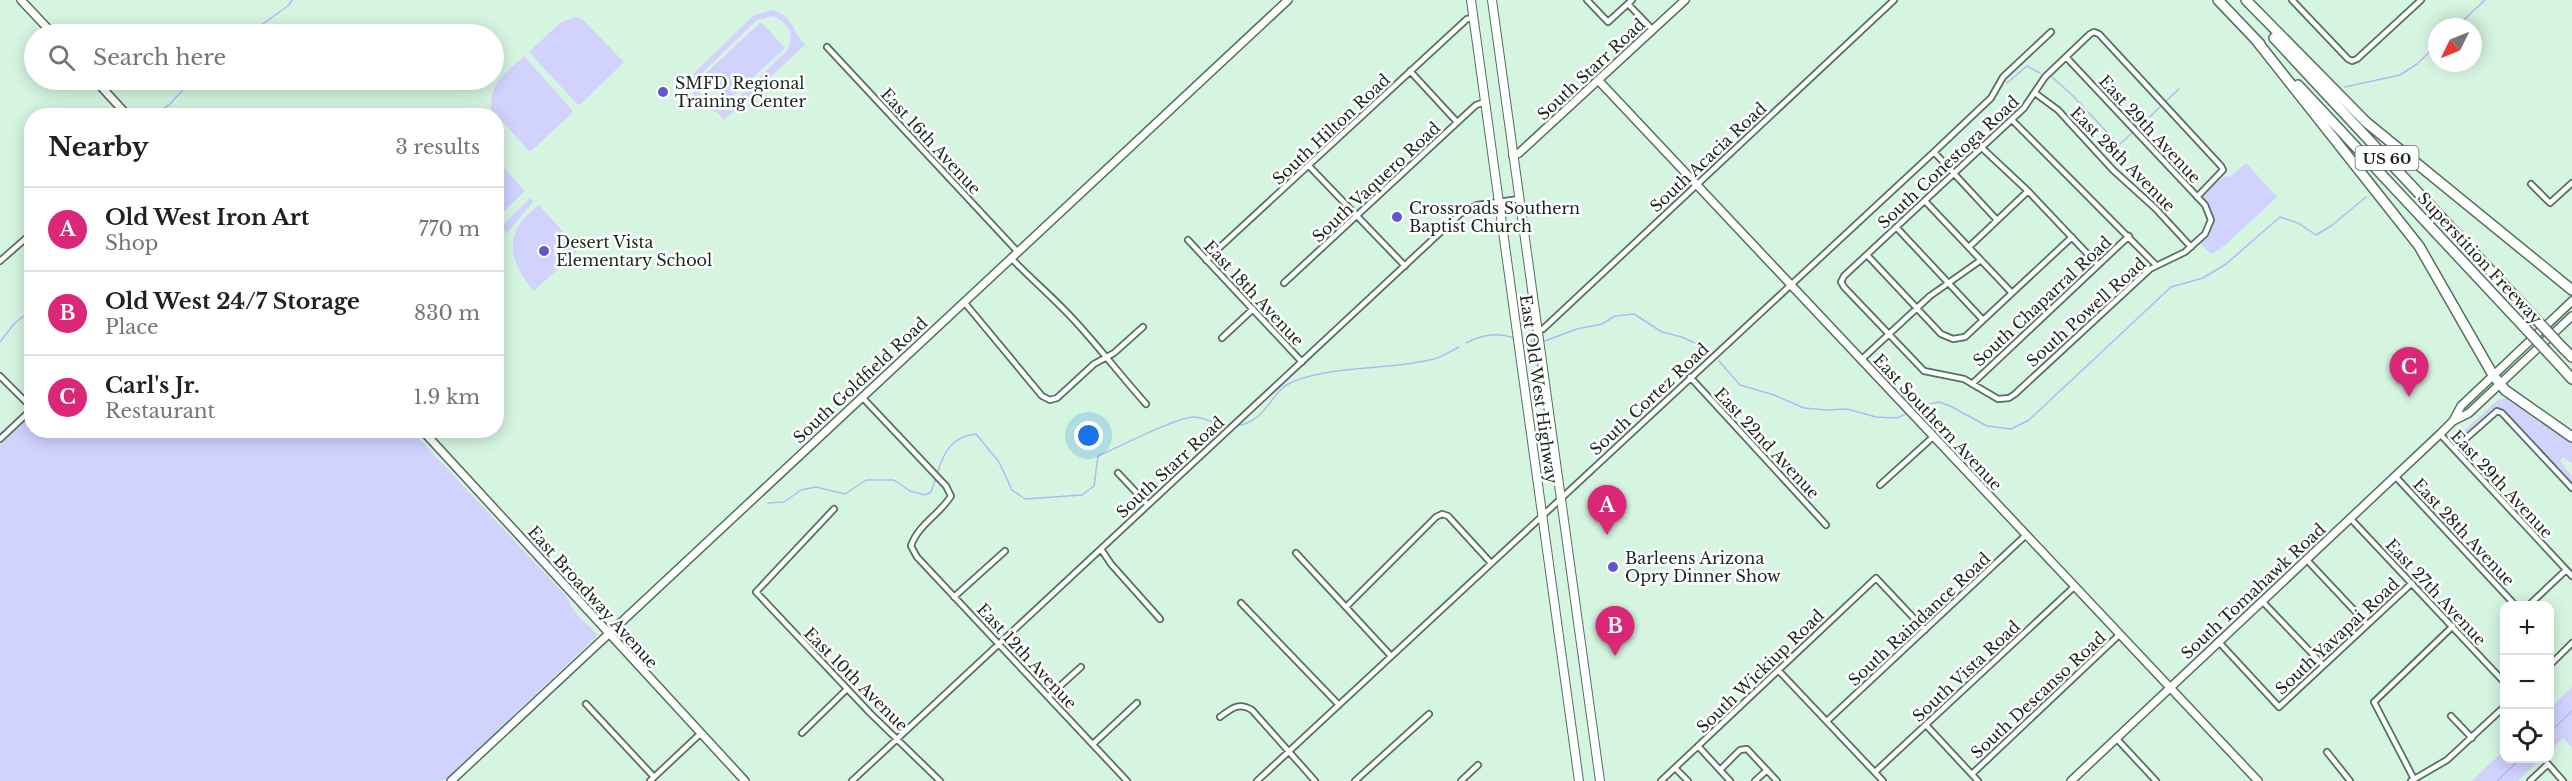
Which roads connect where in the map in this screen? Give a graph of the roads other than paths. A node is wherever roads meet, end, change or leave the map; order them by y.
1 (21, 0) edge
2 (1288, 0) edge
3 (1471, 0) edge
4 (1492, 0) edge
5 (1587, 0) edge
6 (1684, 0) edge
7 (1894, 0) edge
8 (2218, 0) edge
9 (2238, 0) edge
10 (2246, 0) edge
11 (2294, 0) edge
12 (2421, 0) edge
13 (1630, 2) edge
14 (1473, 18) junction
15 (44, 24) edge
16 (1653, 30) junction
17 (2051, 32) dead end
18 (2256, 40) junction
19 (827, 47) dead end
20 (2066, 57) junction
21 (1410, 71) junction
22 (1599, 81) junction
23 (104, 90) edge
24 (2035, 93) junction
25 (1485, 102) junction
26 (121, 108) edge
27 (2012, 120) junction
28 (1457, 122) junction
29 (1982, 148) junction
30 (1934, 152) junction
31 (1514, 156) junction
32 (1309, 166) junction
33 (1954, 174) junction
34 (2572, 183) edge
35 (1696, 184) junction
36 (2530, 184) dead end
37 (2028, 191) junction
38 (2197, 197) junction
39 (1519, 199) junction
40 (1499, 201) junction
41 (1925, 201) junction
42 (1356, 217) junction
43 (1997, 220) junction
44 (2211, 220) joint
45 (1897, 228) junction
46 (2129, 236) junction
47 (2072, 237) junction
48 (24, 240) edge
49 (1188, 240) dead end
50 (1969, 247) junction
51 (2191, 247) junction
52 (1018, 252) junction
53 (1868, 255) junction
54 (1011, 258) junction
55 (1206, 260) junction
56 (1982, 260) junction
57 (0, 261) edge
58 (2156, 264) junction
59 (2098, 265) junction
60 (1405, 266) junction
61 (1284, 283) dead end
62 (1948, 283) junction
63 (1790, 284) junction
64 (2572, 290) edge
65 (2012, 293) junction
66 (2572, 301) edge
67 (963, 302) junction
68 (1917, 308) junction
69 (1253, 309) junction
70 (2572, 316) edge
71 (1983, 320) junction
72 (1143, 327) dead end
73 (1888, 334) junction
74 (1222, 338) dead end
75 (1539, 338) junction
76 (2572, 357) edge
77 (1106, 358) junction
78 (1861, 360) junction
79 (1302, 362) junction
80 (2493, 375) junction
81 (0, 376) edge
82 (1690, 377) junction
83 (2572, 379) edge
84 (1972, 384) junction
85 (2499, 384) junction
86 (862, 397) junction
87 (24, 401) edge
88 (1146, 404) dead end
89 (24, 416) edge
90 (2453, 421) junction
91 (2440, 434) junction
92 (1934, 436) junction
93 (2572, 437) edge
94 (429, 438) edge
95 (0, 439) edge
96 (2454, 449) junction
97 (1118, 473) dead end
98 (2396, 476) junction
99 (1880, 486) dead end
100 (2572, 488) edge
101 (1561, 500) junction
102 (1148, 506) junction
103 (834, 509) dead end
104 (1543, 515) junction
105 (2350, 518) junction
106 (1826, 525) dead end
107 (2026, 535) junction
108 (1101, 549) junction
109 (1005, 551) dead end
110 (1296, 554) dead end
111 (2306, 560) junction
112 (1491, 563) junction
113 (2566, 570) junction
114 (2572, 576) edge
115 (2412, 583) junction
116 (2075, 586) junction
117 (954, 597) junction
118 (2262, 601) junction
119 (2511, 601) edge
120 (2533, 601) edge
121 (1241, 603) dead end
122 (1346, 607) junction
123 (1160, 619) dead end
124 (2367, 624) junction
125 (2452, 626) junction
126 (1925, 630) junction
127 (609, 633) junction
128 (2120, 634) junction
129 (2218, 641) junction
130 (2572, 643) edge
131 (999, 644) junction
132 (1391, 656) junction
133 (2554, 661) edge
134 (2323, 666) junction
135 (1081, 667) dead end
136 (1779, 671) junction
137 (2500, 677) edge
138 (2170, 687) junction
139 (847, 689) junction
140 (1049, 696) junction
141 (1137, 703) dead end
142 (586, 704) dead end
143 (1339, 705) junction
144 (2503, 709) edge
145 (1429, 714) dead end
146 (2451, 716) dead end
147 (1220, 717) dead end
148 (1827, 722) junction
149 (1926, 725) junction
150 (701, 733) junction
151 (802, 733) dead end
152 (2116, 738) junction
153 (2472, 738) junction
154 (897, 739) junction
155 (1093, 744) junction
156 (1698, 746) junction
157 (1289, 752) junction
158 (2326, 752) dead end
159 (1478, 765) dead end
160 (1675, 768) junction
161 (1720, 770) junction
162 (1767, 770) junction
163 (1875, 772) junction
164 (1972, 774) junction
165 (652, 779) edge
166 (2412, 780) edge
167 (451, 781) edge
168 (745, 781) edge
169 (852, 781) edge
170 (940, 781) edge
171 (1127, 781) edge
172 (1257, 781) edge
173 (1315, 781) edge
174 (1355, 781) edge
175 (1461, 781) edge
176 (1579, 781) edge
177 (1600, 781) edge
178 (1661, 781) edge
179 (1688, 781) edge
180 (1730, 781) edge
181 (1755, 781) edge
182 (1778, 781) edge
183 (1883, 781) edge
184 (1978, 781) edge
185 (2071, 781) edge
186 (2156, 781) edge
187 (2259, 781) edge
188 (2350, 781) edge
189 (2530, 781) edge
190 (2563, 781) edge

1 - 15 main road
2 - 52 main road, South Goldfield Road
3 - 14 main road, East Old West Highway
4 - 31 main road, East Old West Highway
5 - 13 street
6 - 16 main road, South Starr Road
7 - 35 street, South Acacia Road
8 - 18 highway, Superstition Freeway / US 60
9 - 76 highway, Superstition Freeway / US 60, bridge
10 - 64 highway
11 - 12 street
13 - 16 street
14 - 21 street, South Hilton Road
14 - 25 main road, East Old West Highway
16 - 22 main road, South Starr Road
17 - 30 street, South Cortez Road
18 - 80 highway
18 - 83 highway, Superstition Freeway / US 60, bridge
19 - 52 street, East 16th Avenue
20 - 24 street, South Conestoga Road
20 - 38 street, East 29th Avenue
20 - 38 street, South Conestoga Road
21 - 28 street
21 - 32 street, South Hilton Road
22 - 31 main road, South Starr Road
22 - 35 main road, East Southern Avenue
23 - 26 main road
24 - 27 street, South Conestoga Road
24 - 51 street, East 28th Avenue
25 - 28 street, South Vaquero Road
25 - 40 main road, East Old West Highway
27 - 29 street, South Conestoga Road
27 - 46 street
28 - 42 street, South Vaquero Road
29 - 33 street, South Conestoga Road
29 - 37 street
30 - 33 street
30 - 63 street, South Cortez Road
31 - 39 main road, East Old West Highway
32 - 42 street
32 - 55 street, South Hilton Road
33 - 41 street, South Conestoga Road
33 - 43 street
34 - 36 street
35 - 63 main road, East Southern Avenue
35 - 75 street, South Acacia Road
37 - 43 street
37 - 47 street
38 - 44 street, East 29th Avenue
39 - 40 street, South Starr Road
39 - 75 main road, East Old West Highway
40 - 60 street, South Starr Road
40 - 104 main road, East Old West Highway
41 - 45 street, South Conestoga Road
41 - 50 street
42 - 60 street
42 - 61 street, South Vaquero Road
43 - 50 street
44 - 51 street, South Powell Road
45 - 53 street, South Conestoga Road
45 - 62 street
46 - 58 street
46 - 59 street, South Chaparral Road
47 - 59 street
47 - 65 street
48 - 57 street
49 - 55 street, East 18th Avenue
50 - 56 street
51 - 58 street, South Powell Road
52 - 54 main road, South Goldfield Road
53 - 68 street
53 - 73 street, South Conestoga Road
54 - 67 main road, South Goldfield Road
54 - 77 street
55 - 69 street, East 18th Avenue
56 - 62 street
56 - 65 street
58 - 84 street, South Powell Road
59 - 84 street, South Chaparral Road
60 - 79 street, South Starr Road
62 - 68 street
62 - 71 street
63 - 78 main road, East Southern Avenue
63 - 82 street, South Cortez Road
65 - 71 street
66 - 80 main road, South Tomahawk Road
67 - 77 street
67 - 86 main road, South Goldfield Road
68 - 71 street
68 - 73 street
69 - 74 street
69 - 79 street, East 18th Avenue
70 - 85 main road, South Tomahawk Road
72 - 77 street
73 - 78 street
73 - 84 street
75 - 101 main road, East Old West Highway
77 - 88 street
78 - 92 main road, East Southern Avenue
79 - 102 street, South Starr Road
80 - 85 highway
80 - 90 main road, South Tomahawk Road
81 - 87 street
82 - 101 street, South Cortez Road
82 - 106 street, East 22nd Avenue
85 - 90 main road, South Tomahawk Road
85 - 93 highway
86 - 117 street, East 12th Avenue
86 - 127 main road, South Goldfield Road
89 - 95 street
90 - 91 main road, South Tomahawk Road
91 - 96 street, East 29th Avenue
91 - 98 main road, South Tomahawk Road
92 - 99 street
92 - 107 main road, East Southern Avenue
94 - 127 main road, East Broadway Avenue
96 - 100 street
96 - 113 street, East 29th Avenue
97 - 102 street
98 - 105 main road, South Tomahawk Road
98 - 119 street, East 28th Avenue
101 - 104 street, South Cortez Road
101 - 177 main road, East Old West Highway
102 - 108 street, South Starr Road
103 - 139 street, East 10th Avenue
104 - 112 street, South Cortez Road
104 - 176 main road, East Old West Highway
105 - 111 main road, South Tomahawk Road
105 - 115 street, East 27th Avenue
107 - 116 main road, East Southern Avenue
107 - 126 street, South Raindance Road
108 - 123 street
108 - 131 street, South Starr Road
109 - 117 street
110 - 122 street
111 - 118 main road, South Tomahawk Road
111 - 124 street
112 - 122 street
112 - 132 street, South Cortez Road
113 - 114 street, East 29th Avenue
113 - 120 street
115 - 124 street, South Yavapai Road
115 - 125 street, East 27th Avenue
116 - 128 main road, East Southern Avenue
116 - 149 street, South Vista Road
117 - 131 street, East 12th Avenue
118 - 129 main road, South Tomahawk Road
118 - 134 street
121 - 143 street
122 - 132 street
124 - 134 street, South Yavapai Road
125 - 137 street, East 27th Avenue
125 - 166 street
126 - 136 street, South Wickiup Road
126 - 148 street, South Raindance Road
127 - 150 main road, East Broadway Avenue
127 - 167 main road, South Goldfield Road
128 - 138 main road, East Southern Avenue
128 - 164 street, South Descanso Road
129 - 134 street, South Yavapai Road
129 - 138 main road, South Tomahawk Road
130 - 133 street
131 - 140 street, East 12th Avenue
131 - 154 street, South Starr Road
132 - 143 street, South Cortez Road
135 - 140 street
136 - 148 street
136 - 156 street, South Wickiup Road
138 - 152 main road, South Tomahawk Road
138 - 187 main road, East Southern Avenue
139 - 151 street
139 - 154 street, East 10th Avenue
140 - 155 street, East 12th Avenue
141 - 155 street
142 - 165 street
143 - 157 street, South Cortez Road
144 - 153 street
145 - 174 street
146 - 153 street
147 - 157 street
148 - 163 street
149 - 163 street, South Vista Road
149 - 164 street
150 - 165 street
150 - 168 main road, East Broadway Avenue
152 - 185 main road, South Tomahawk Road
152 - 186 street
153 - 166 street
154 - 169 street, South Starr Road
154 - 170 street, East 10th Avenue
155 - 171 street, East 12th Avenue
156 - 160 street, South Wickiup Road
156 - 161 street
157 - 172 street, South Cortez Road
157 - 173 street
158 - 188 street
159 - 175 street
160 - 178 street, South Wickiup Road
160 - 179 street
161 - 162 street
161 - 180 street
162 - 181 street
162 - 182 street
163 - 183 street
164 - 184 street
189 - 190 street

